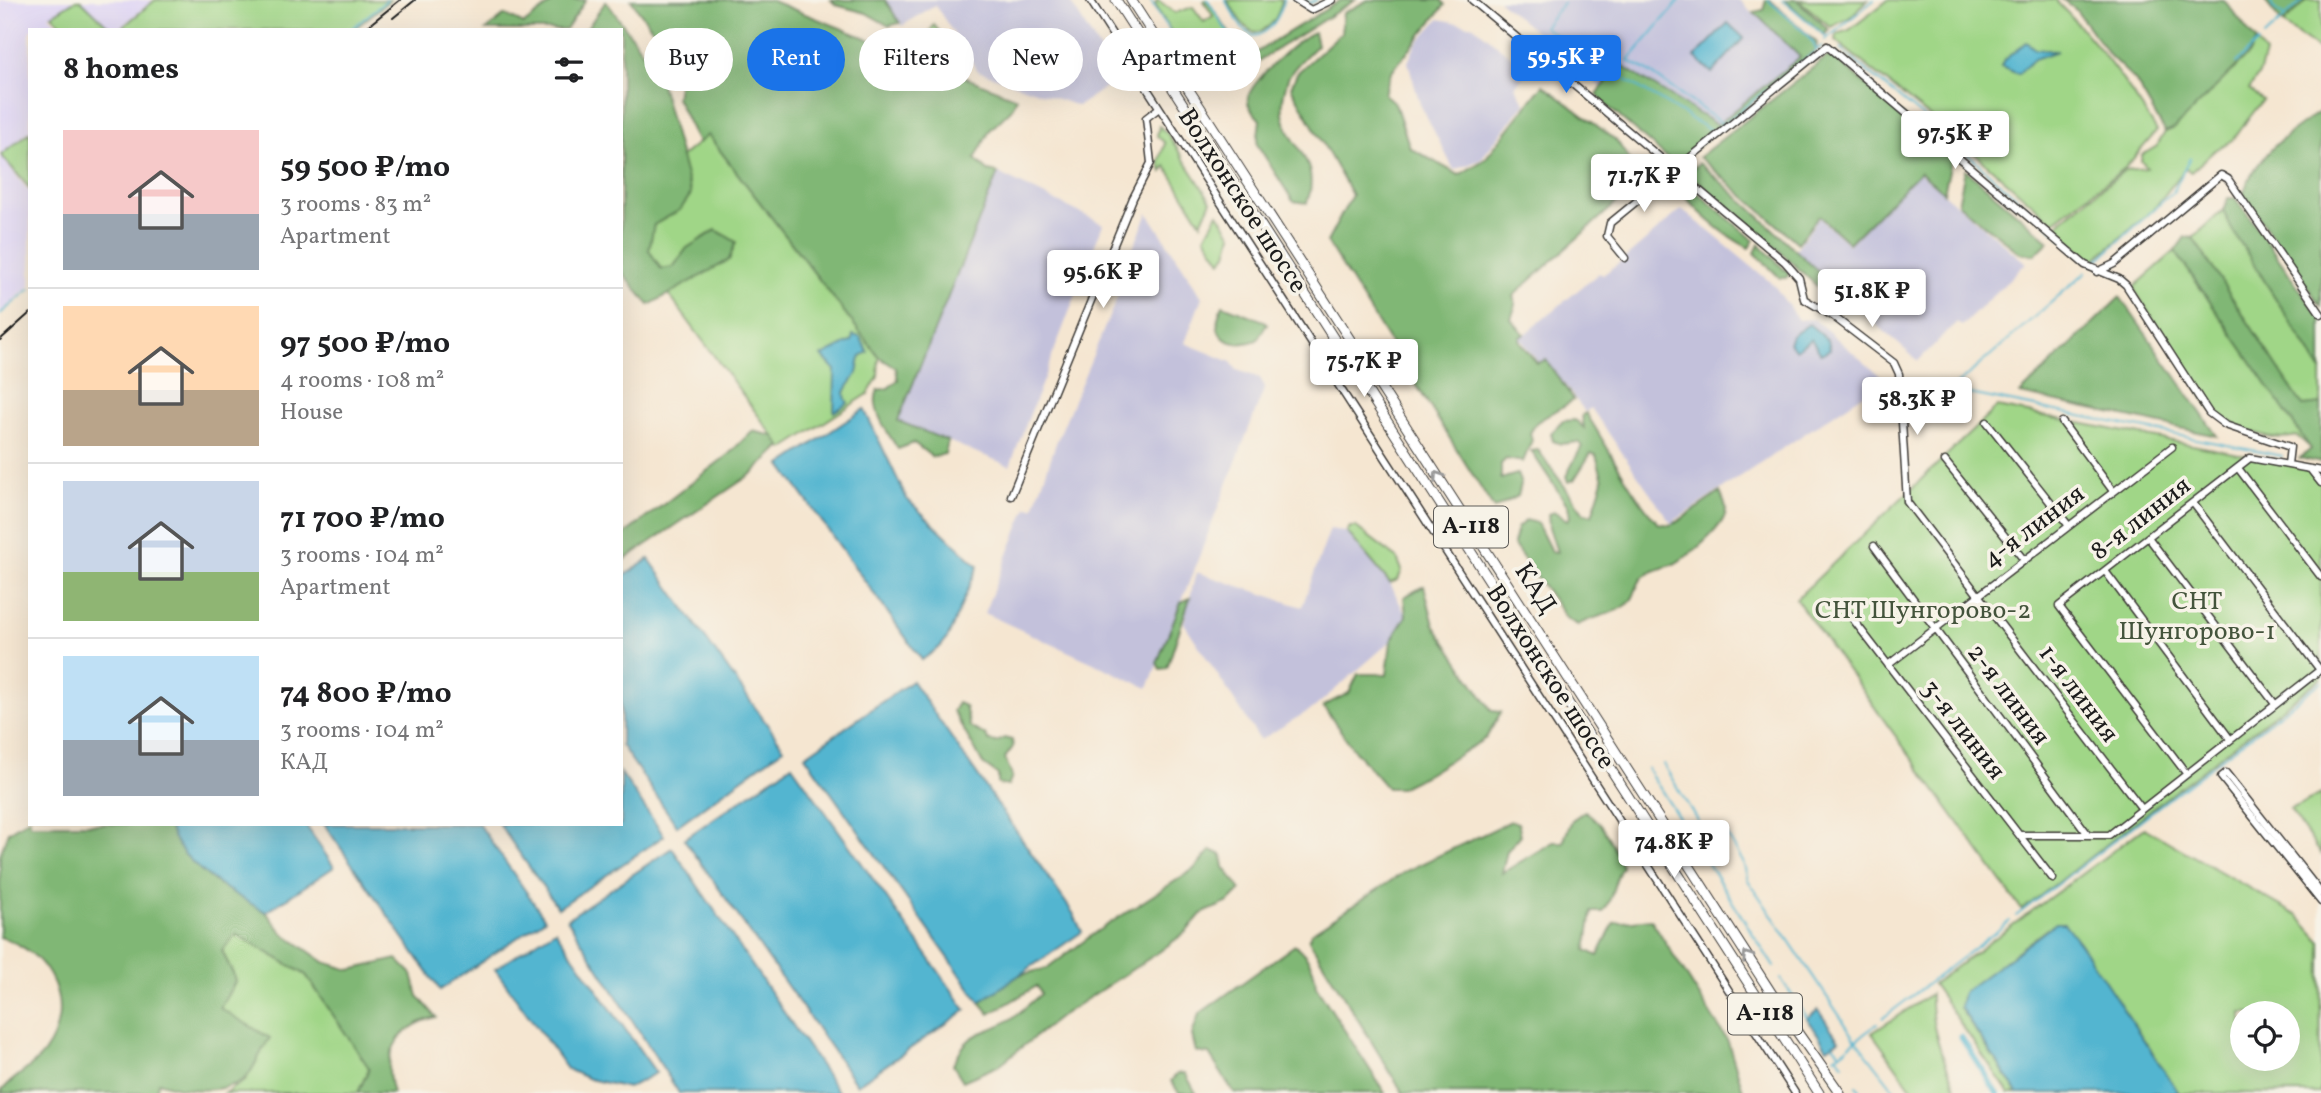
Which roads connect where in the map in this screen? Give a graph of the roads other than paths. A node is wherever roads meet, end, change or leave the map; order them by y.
1 (1090, 0) edge
2 (1116, 0) edge
3 (1131, 0) edge
4 (1295, 0) edge
5 (1332, 0) edge
6 (1472, 0) edge
7 (1159, 108) junction
8 (1676, 171) junction
9 (1625, 258) dead end
10 (2097, 272) junction
11 (2321, 314) edge
12 (1987, 422) dead end
13 (2062, 422) dead end
14 (2172, 447) dead end
15 (1945, 461) dead end
16 (2288, 464) junction
17 (2238, 468) junction
18 (2316, 470) edge
19 (2321, 483) edge
20 (2113, 491) junction
21 (1011, 496) dead end
22 (2193, 503) junction
23 (2068, 526) junction
24 (2148, 537) junction
25 (1874, 546) dead end
26 (2024, 560) junction
27 (2105, 571) junction
28 (2321, 577) edge
29 (1978, 595) junction
30 (1842, 605) dead end
31 (2059, 607) joint
32 (1935, 629) junction
33 (1888, 665) junction
34 (2320, 669) edge
35 (2276, 704) junction
36 (2230, 739) junction
37 (2186, 773) junction
38 (2142, 809) junction
39 (2087, 833) junction
40 (2020, 835) junction
41 (2053, 879) dead end
42 (2321, 893) edge
43 (2321, 902) edge
44 (1797, 1064) junction
45 (1796, 1093) edge
46 (1813, 1093) edge
47 (1819, 1093) edge
48 (1840, 1093) edge

1 - 7 street, Волхонское шоссе
2 - 44 highway, КАД / А-118
48 -> 3 highway, КАД / А-118
4 - 5 street
6 - 8 street
7 - 21 street
7 - 45 street, Волхонское шоссе
8 - 9 street
8 - 10 street
8 - 29 street, 1-я линия
10 - 11 street
10 - 16 street
12 - 23 street
13 - 20 street
14 - 20 street, 4-я линия
15 - 26 street
16 - 17 street, 8-я линия
16 - 18 street
17 - 22 street, 8-я линия
17 - 28 street
18 - 19 street
20 - 23 street, 4-я линия
22 - 24 street, 8-я линия
22 - 34 street
23 - 26 street, 4-я линия
24 - 27 street, 8-я линия
24 - 35 street
25 - 32 street, 2-я линия
26 - 29 street, 4-я линия
27 - 31 street, 8-я линия
27 - 36 street
29 - 32 street, 4-я линия
29 - 38 street, 1-я линия
30 - 33 street, 3-я линия
31 - 37 street, 1-я линия
32 - 33 street, 4-я линия
32 - 39 street, 2-я линия
33 - 40 street, 3-я линия
34 - 35 street
35 - 36 street
36 - 37 street
37 - 38 street
38 - 39 street
39 - 40 street
40 - 41 street, 3-я линия
42 - 43 street
44 - 46 highway
44 - 47 highway, КАД / А-118

